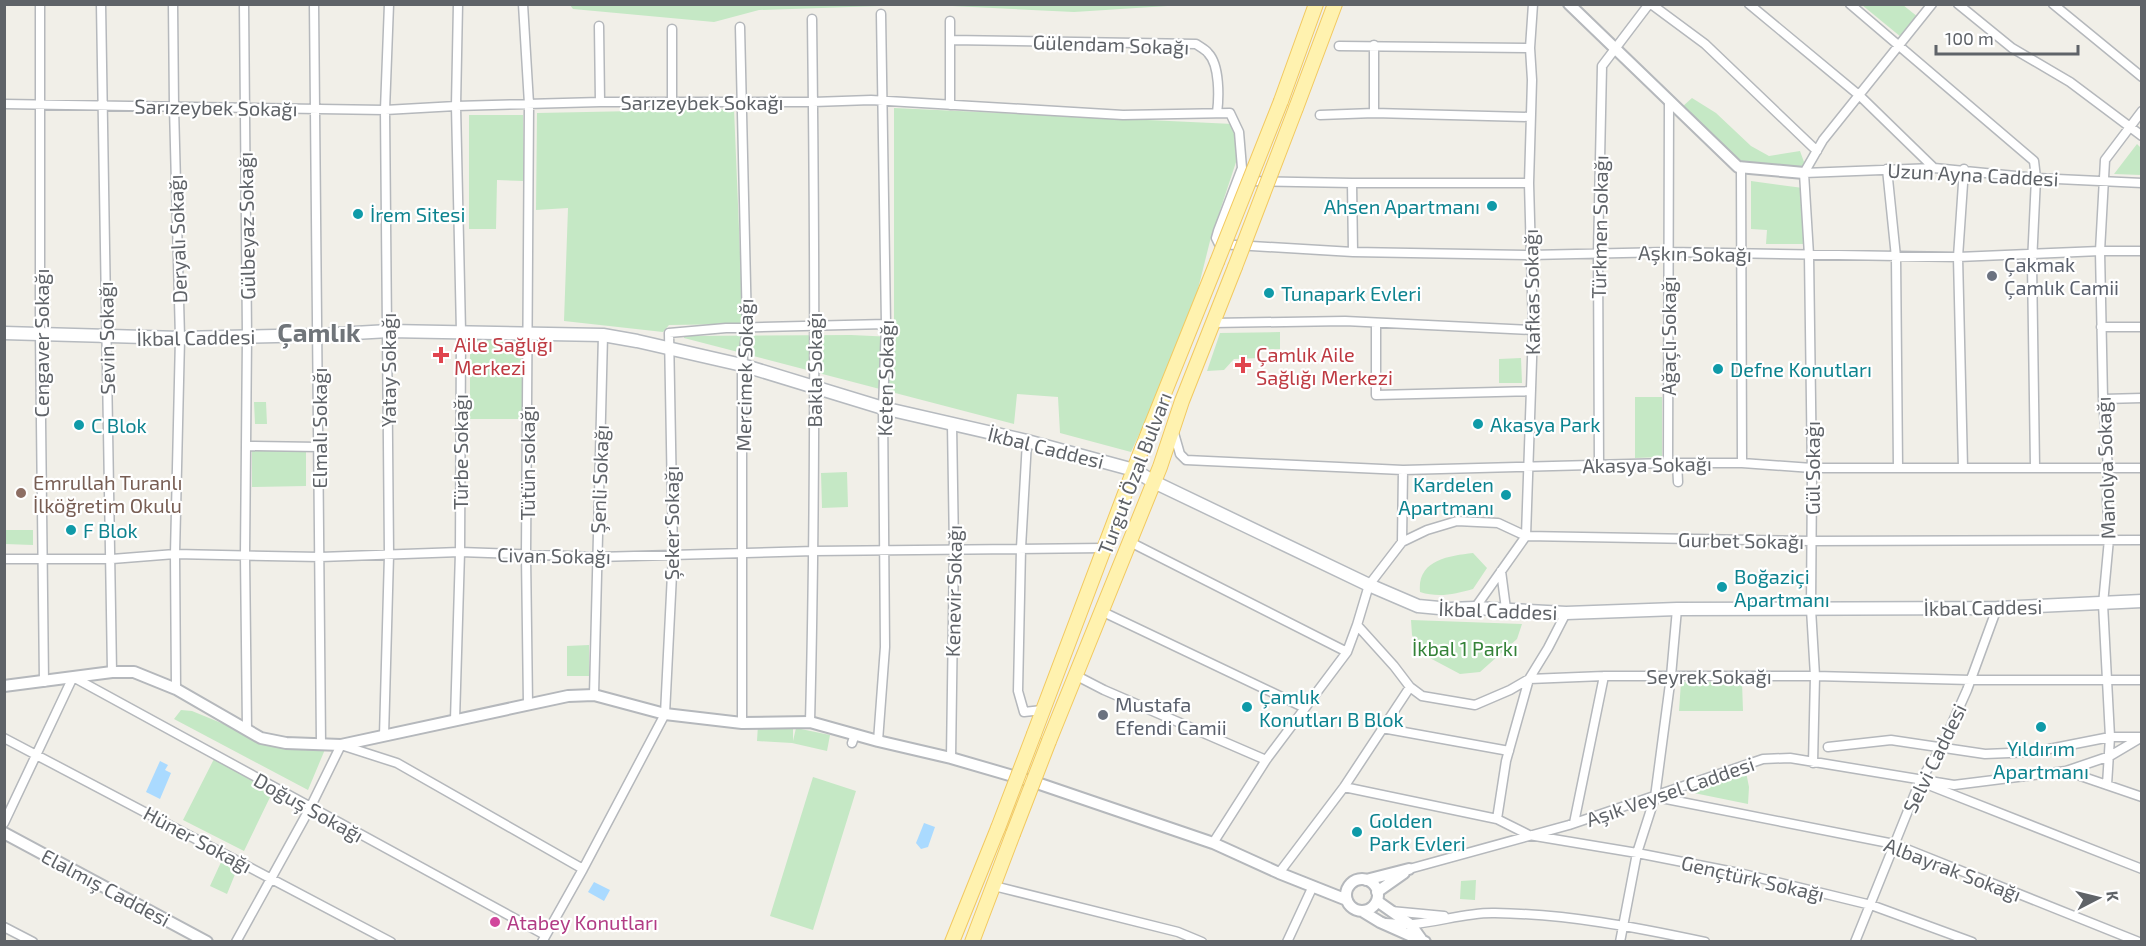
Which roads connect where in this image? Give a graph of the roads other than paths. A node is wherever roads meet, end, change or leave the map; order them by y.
1 (40, 4) edge
2 (100, 4) edge
3 (174, 4) edge
4 (244, 4) edge
5 (314, 4) edge
6 (388, 4) edge
7 (458, 4) edge
8 (523, 4) edge
9 (1316, 4) edge
10 (1533, 4) edge
11 (1569, 4) edge
12 (1649, 4) edge
13 (1749, 4) edge
14 (1850, 4) edge
15 (1932, 4) edge
16 (1958, 4) edge
17 (2053, 4) edge
18 (1335, 5) edge
19 (881, 14) dead end
20 (812, 19) dead end
21 (950, 21) dead end
22 (599, 26) dead end
23 (740, 27) dead end
24 (672, 29) dead end
25 (950, 40) junction
26 (1374, 45) junction
27 (1339, 46) dead end
28 (1898, 46) junction
29 (1530, 48) junction
30 (1616, 49) junction
31 (2142, 77) edge
32 (1860, 96) junction
33 (884, 100) junction
34 (1669, 100) junction
35 (672, 101) junction
36 (600, 102) junction
37 (740, 102) junction
38 (813, 102) junction
39 (40, 103) junction
40 (4, 104) edge
41 (530, 104) junction
42 (102, 105) junction
43 (951, 105) junction
44 (456, 106) junction
45 (174, 107) junction
46 (245, 107) junction
47 (316, 108) junction
48 (385, 110) junction
49 (2142, 111) edge
50 (1217, 113) junction
51 (1374, 113) junction
52 (1320, 115) dead end
53 (1530, 117) junction
54 (2129, 128) junction
55 (2142, 136) edge
56 (1817, 151) junction
57 (1741, 167) junction
58 (1934, 168) junction
59 (1887, 169) junction
60 (1964, 169) junction
61 (1804, 173) junction
62 (2036, 178) junction
63 (1238, 180) junction
64 (2104, 180) junction
65 (1352, 183) junction
66 (1528, 183) junction
67 (2142, 183) edge
68 (2100, 251) junction
69 (2142, 251) edge
70 (1353, 252) junction
71 (1669, 252) junction
72 (1598, 253) junction
73 (1740, 253) junction
74 (1530, 255) junction
75 (1809, 255) junction
76 (2032, 255) junction
77 (1896, 257) junction
78 (1958, 257) junction
79 (1212, 323) junction
80 (1376, 323) junction
81 (886, 324) junction
82 (815, 326) junction
83 (2101, 327) junction
84 (2142, 327) edge
85 (747, 328) junction
86 (1533, 330) junction
87 (388, 331) junction
88 (461, 332) junction
89 (4, 333) edge
90 (40, 334) junction
91 (528, 334) junction
92 (318, 335) junction
93 (603, 335) junction
94 (106, 337) junction
95 (247, 337) junction
96 (180, 338) junction
97 (669, 349) junction
98 (742, 366) junction
99 (814, 387) junction
100 (1531, 390) junction
101 (2142, 398) edge
102 (2103, 399) junction
103 (883, 408) junction
104 (952, 424) junction
105 (1173, 430) junction
106 (1027, 441) junction
107 (247, 446) junction
108 (319, 447) junction
109 (1673, 463) junction
110 (1742, 463) junction
111 (1599, 465) junction
112 (1529, 466) junction
113 (2035, 467) junction
114 (1812, 468) junction
115 (1898, 468) junction
116 (1963, 468) junction
117 (2108, 468) junction
118 (2142, 468) edge
119 (1134, 470) junction
120 (1403, 470) junction
121 (1154, 482) junction
122 (1678, 482) dead end
123 (1526, 536) junction
124 (2109, 539) junction
125 (2142, 540) edge
126 (1812, 541) junction
127 (1130, 542) junction
128 (1402, 542) junction
129 (1021, 548) junction
130 (1105, 548) junction
131 (954, 549) junction
132 (884, 550) junction
133 (814, 551) junction
134 (460, 552) junction
135 (742, 553) junction
136 (175, 554) junction
137 (673, 554) junction
138 (245, 555) junction
139 (389, 555) junction
140 (526, 555) junction
141 (320, 557) junction
142 (44, 558) junction
143 (597, 558) junction
144 (4, 559) edge
145 (111, 559) junction
146 (1501, 571) junction
147 (1369, 585) junction
148 (2142, 601) edge
149 (2103, 604) junction
150 (2142, 607) edge
151 (1475, 608) junction
152 (1997, 608) junction
153 (1506, 609) junction
154 (1677, 609) junction
155 (1811, 609) junction
156 (1101, 611) junction
157 (1566, 613) junction
158 (1356, 625) junction
159 (1347, 652) junction
160 (112, 672) junction
161 (1075, 675) junction
162 (1604, 676) junction
163 (1671, 676) junction
164 (1815, 676) junction
165 (73, 677) junction
166 (1529, 679) junction
167 (1971, 680) junction
168 (2142, 680) edge
169 (2108, 681) junction
170 (44, 682) junction
171 (4, 686) edge
172 (1410, 687) junction
173 (176, 689) junction
174 (594, 695) junction
175 (528, 705) junction
176 (1305, 708) junction
177 (1042, 710) junction
178 (665, 714) junction
179 (455, 720) junction
180 (810, 722) junction
181 (742, 723) junction
182 (1382, 728) junction
183 (247, 730) junction
184 (384, 736) junction
185 (2110, 737) junction
186 (4, 738) edge
187 (878, 741) junction
188 (321, 744) junction
189 (341, 745) junction
190 (1828, 747) dead end
191 (1941, 748) junction
192 (1509, 751) junction
193 (37, 755) junction
194 (2110, 756) junction
195 (951, 758) junction
196 (1266, 760) junction
197 (1813, 763) junction
198 (2066, 771) junction
199 (1920, 781) junction
200 (2107, 785) junction
201 (1344, 787) junction
202 (2142, 796) edge
203 (1655, 797) junction
204 (309, 808) junction
205 (1497, 819) junction
206 (4, 823) edge
207 (1574, 823) junction
208 (4, 833) edge
209 (1529, 835) junction
210 (1213, 843) junction
211 (1894, 844) junction
212 (1638, 853) junction
213 (583, 869) junction
214 (1409, 869) junction
215 (2142, 869) edge
216 (1279, 873) junction
217 (270, 877) junction
218 (1366, 880) junction
219 (1350, 885) junction
220 (994, 886) junction
221 (1316, 887) junction
222 (1377, 897) junction
223 (1347, 900) junction
224 (1871, 905) junction
225 (1362, 911) junction
226 (1390, 911) junction
227 (1453, 916) junction
228 (1380, 922) junction
229 (1411, 925) junction
230 (1623, 925) junction
231 (4, 927) edge
232 (543, 938) edge
233 (1423, 940) edge
234 (33, 942) edge
235 (207, 942) edge
236 (236, 942) edge
237 (391, 942) edge
238 (952, 942) edge
239 (972, 942) edge
240 (1202, 942) edge
241 (1287, 942) edge
242 (1620, 942) edge
243 (1705, 942) edge
244 (1855, 942) edge
245 (1972, 942) edge
246 (2139, 942) edge

1 - 39 street, Cengaver Sokağı
2 - 42 street, Sevin Sokağı
3 - 45 street, Deryalı Sokağı
4 - 46 street, Gülbeyaz Sokağı
5 - 47 street, Elmalı Sokağı
6 - 48 street, Yatay Sokağı
7 - 44 street, Türbe Sokağı
8 - 41 street, Tütün sokağı
9 - 119 main road, Turgut Özal Bulvarı, bridge
10 - 29 street, Kafkas Sokağı
11 - 30 street
12 - 30 street, Türkmen Sokağı
12 - 56 street
13 - 32 street
14 - 28 street
15 - 28 street
16 - 54 street
17 - 31 street
18 - 79 main road, Turgut Özal Bulvarı, bridge
19 - 33 street, Keten Sokağı
20 - 38 street, Bakla Sokağı
21 - 25 street
22 - 36 street
23 - 37 street, Mercimek Sokağı
24 - 35 street
25 - 43 street
25 - 50 street, Gülendam Sokağı
26 - 27 street
26 - 29 street
26 - 51 street
28 - 32 street
28 - 62 street
29 - 53 street, Kafkas Sokağı
30 - 34 street
30 - 72 street, Türkmen Sokağı
32 - 56 street
32 - 58 street
33 - 38 street, Sarızeybek Sokağı
33 - 43 street, Sarızeybek Sokağı
33 - 81 street, Keten Sokağı
34 - 57 street
34 - 71 street, Ağaçlı Sokağı
35 - 36 street, Sarızeybek Sokağı
35 - 37 street, Sarızeybek Sokağı
36 - 41 street, Sarızeybek Sokağı
37 - 38 street, Sarızeybek Sokağı
37 - 85 street, Mercimek Sokağı
38 - 82 street, Bakla Sokağı
39 - 40 street, Sarızeybek Sokağı
39 - 42 street, Sarızeybek Sokağı
39 - 90 street, Cengaver Sokağı
41 - 44 street, Sarızeybek Sokağı
41 - 91 street, Tütün sokağı
42 - 45 street, Sarızeybek Sokağı
42 - 94 street, Sevin Sokağı
43 - 50 street, Sarızeybek Sokağı
44 - 48 street, Sarızeybek Sokağı
44 - 88 street, Türbe Sokağı
45 - 46 street, Sarızeybek Sokağı
45 - 96 street, Deryalı Sokağı
46 - 47 street, Sarızeybek Sokağı
46 - 95 street, Gülbeyaz Sokağı
47 - 48 street, Sarızeybek Sokağı
47 - 92 street, Elmalı Sokağı
48 - 87 street, Yatay Sokağı
49 - 54 street, Manolya Sokağı
50 - 63 street
51 - 52 street
51 - 53 street
53 - 66 street, Kafkas Sokağı
54 - 55 street
54 - 64 street, Manolya Sokağı
56 - 61 street
57 - 61 street
57 - 73 street
58 - 59 street, Uzun Ayna Caddesi
58 - 60 street, Uzun Ayna Caddesi
59 - 61 street, Uzun Ayna Caddesi
59 - 77 street
60 - 62 street, Uzun Ayna Caddesi
60 - 78 street
61 - 75 street, Gül Sokağı
62 - 64 street, Uzun Ayna Caddesi
62 - 76 street
63 - 65 street
63 - 70 street, Aşkın Sokağı
64 - 67 street, Uzun Ayna Caddesi
64 - 68 street, Manolya Sokağı
65 - 66 street
65 - 70 street
66 - 74 street, Kafkas Sokağı
68 - 69 street, Aşkın Sokağı
68 - 76 street, Aşkın Sokağı
68 - 83 street, Manolya Sokağı
70 - 74 street, Aşkın Sokağı
71 - 72 street, Aşkın Sokağı
71 - 73 street, Aşkın Sokağı
71 - 109 street, Ağaçlı Sokağı
72 - 74 street, Aşkın Sokağı
72 - 111 street, Türkmen Sokağı
73 - 75 street, Aşkın Sokağı
73 - 110 street
74 - 86 street, Kafkas Sokağı
75 - 77 street, Aşkın Sokağı
75 - 114 street, Gül Sokağı
76 - 78 street, Aşkın Sokağı
76 - 113 street
77 - 78 street, Aşkın Sokağı
77 - 115 street
78 - 116 street
79 - 80 street
79 - 105 main road, Turgut Özal Bulvarı
80 - 86 street
80 - 100 street
81 - 82 street
81 - 103 street, Keten Sokağı
82 - 85 street
82 - 99 street, Bakla Sokağı
83 - 84 street
83 - 102 street, Manolya Sokağı
85 - 97 street, Şeker Sokağı
85 - 98 street, Mercimek Sokağı
86 - 100 street, Kafkas Sokağı
87 - 88 main road, İkbal Caddesi
87 - 92 main road, İkbal Caddesi
87 - 139 street, Yatay Sokağı
88 - 91 main road, İkbal Caddesi
88 - 134 street, Türbe Sokağı
89 - 90 main road, İkbal Caddesi
90 - 94 main road, İkbal Caddesi
90 - 142 street, Cengaver Sokağı
91 - 93 main road, İkbal Caddesi
91 - 140 street, Tütün sokağı
92 - 95 main road, İkbal Caddesi
92 - 108 street, Elmalı Sokağı
93 - 97 main road, İkbal Caddesi
93 - 143 street, Şenli Sokağı
94 - 96 main road, İkbal Caddesi
94 - 145 street, Sevin Sokağı
95 - 96 main road, İkbal Caddesi
95 - 107 street, Gülbeyaz Sokağı
96 - 136 street, Deryalı Sokağı
97 - 98 main road, İkbal Caddesi
97 - 137 street, Şeker Sokağı
98 - 99 main road, İkbal Caddesi
98 - 135 street, Mercimek Sokağı
99 - 103 main road, İkbal Caddesi
99 - 133 street, Bakla Sokağı
100 - 112 street, Kafkas Sokağı
101 - 102 street
102 - 117 street, Manolya Sokağı
103 - 104 main road, İkbal Caddesi
103 - 132 street, Keten Sokağı
104 - 106 main road, İkbal Caddesi
104 - 131 street, Kenevir Sokağı
105 - 120 street, Akasya Sokağı
105 - 121 main road, Turgut Özal Bulvarı
106 - 119 main road, İkbal Caddesi
106 - 129 street
107 - 108 street
107 - 138 street, Gülbeyaz Sokağı
108 - 141 street, Elmalı Sokağı
109 - 110 street, Akasya Sokağı
109 - 111 street, Akasya Sokağı
109 - 122 street, Ağaçlı Sokağı
110 - 114 street, Akasya Sokağı
111 - 112 street, Akasya Sokağı
112 - 120 street, Akasya Sokağı
112 - 123 street, Kafkas Sokağı
113 - 116 street, Akasya Sokağı
113 - 117 street, Akasya Sokağı
114 - 115 street, Akasya Sokağı
114 - 126 street, Gül Sokağı
115 - 116 street, Akasya Sokağı
117 - 118 street, Akasya Sokağı
117 - 124 street, Manolya Sokağı
119 - 121 main road, İkbal Caddesi
119 - 130 main road, Turgut Özal Bulvarı
120 - 128 street
121 - 127 main road, Turgut Özal Bulvarı
121 - 147 main road, İkbal Caddesi
123 - 126 street, Gurbet Sokağı
123 - 128 street, Gurbet Sokağı
123 - 146 street
124 - 125 street, Gurbet Sokağı
124 - 126 street, Gurbet Sokağı
124 - 149 street, Manolya Sokağı
126 - 155 street, Gül Sokağı
127 - 156 main road, Turgut Özal Bulvarı
127 - 159 street
128 - 147 street, Gurbet Sokağı
129 - 130 street, Civan Sokağı
129 - 131 street, Civan Sokağı
129 - 177 street
130 - 177 main road, Turgut Özal Bulvarı
131 - 132 street, Civan Sokağı
131 - 195 street, Kenevir Sokağı
132 - 133 street, Civan Sokağı
132 - 187 street, Keten Sokağı
133 - 135 street, Civan Sokağı
133 - 180 street, Bakla Sokağı
134 - 139 street, Civan Sokağı
134 - 140 street, Civan Sokağı
134 - 179 street, Türbe Sokağı
135 - 137 street, Civan Sokağı
135 - 181 street, Mercimek Sokağı
136 - 138 street, Civan Sokağı
136 - 145 street, Civan Sokağı
136 - 173 street, Deryalı Sokağı
137 - 143 street, Civan Sokağı
137 - 178 street, Şeker Sokağı
138 - 141 street, Civan Sokağı
138 - 183 street, Gülbeyaz Sokağı
139 - 141 street, Civan Sokağı
139 - 184 street, Yatay Sokağı
140 - 143 street, Civan Sokağı
140 - 175 street, Tütün sokağı
141 - 188 street, Elmalı Sokağı
142 - 144 street, Civan Sokağı
142 - 145 street, Civan Sokağı
142 - 170 street, Cengaver Sokağı
143 - 174 street, Şenli Sokağı
145 - 160 street, Sevin Sokağı
146 - 151 street
146 - 153 street
147 - 151 main road, İkbal Caddesi
147 - 158 street
148 - 149 main road, İkbal Caddesi
149 - 150 main road, İkbal Caddesi
149 - 152 main road, İkbal Caddesi
149 - 169 street, Manolya Sokağı
151 - 153 main road, İkbal Caddesi
152 - 155 main road, İkbal Caddesi
152 - 167 street, Selvi Caddesi
153 - 157 main road, İkbal Caddesi
154 - 155 main road, İkbal Caddesi
154 - 157 main road, İkbal Caddesi
154 - 163 street
155 - 164 street, Gül Sokağı
156 - 161 main road, Turgut Özal Bulvarı
156 - 176 street
157 - 166 street
158 - 159 street
158 - 172 street, Seyrek Sokağı
159 - 176 street
160 - 165 street
160 - 173 street
161 - 196 street
161 - 220 main road, Turgut Özal Bulvarı, bridge
162 - 163 street, Seyrek Sokağı
162 - 166 street, Seyrek Sokağı
162 - 207 street
163 - 164 street, Seyrek Sokağı
163 - 203 street
164 - 167 street, Seyrek Sokağı
164 - 197 street, Gül Sokağı
165 - 170 street
165 - 193 street
165 - 204 street, Doğuş Sokağı
166 - 172 street, Seyrek Sokağı
166 - 192 street
167 - 169 street, Seyrek Sokağı
167 - 191 street, Selvi Caddesi
168 - 169 street, Seyrek Sokağı
169 - 185 street, Manolya Sokağı
170 - 171 street
172 - 182 street
173 - 183 street
174 - 175 street
174 - 178 street
175 - 179 street
176 - 196 street
177 - 238 main road, Turgut Özal Bulvarı, bridge
178 - 181 street
178 - 213 street
179 - 184 street
180 - 181 street
180 - 187 street
182 - 192 street
182 - 201 street
183 - 188 street
184 - 189 street
185 - 191 street, Aşık Veysel Caddesi
185 - 194 street, Manolya Sokağı
185 - 194 street, Aşık Veysel Caddesi
186 - 193 street, Hüner Sokağı
187 - 195 street
188 - 189 street
189 - 204 street
189 - 213 street
190 - 191 street, Aşık Veysel Caddesi
191 - 199 street, Selvi Caddesi
192 - 205 street
193 - 206 street
193 - 217 street, Hüner Sokağı
194 - 198 street, Aşık Veysel Caddesi
194 - 200 street, Manolya Sokağı
195 - 210 street
196 - 210 street
197 - 199 street, Aşık Veysel Caddesi
197 - 203 street, Aşık Veysel Caddesi
198 - 199 street, Aşık Veysel Caddesi
198 - 200 street
199 - 211 street, Selvi Caddesi
199 - 215 street
200 - 202 street
201 - 205 street
201 - 216 street
203 - 207 street, Aşık Veysel Caddesi
203 - 211 street, Albayrak Sokağı
203 - 212 street
204 - 217 street
204 - 232 street, Doğuş Sokağı
205 - 209 street
207 - 209 street, Aşık Veysel Caddesi
208 - 235 street, Elalmış Caddesi
209 - 212 street, Gençtürk Sokağı
209 - 214 street, Aşık Veysel Caddesi
210 - 216 street
211 - 224 street, Selvi Caddesi
211 - 246 street, Albayrak Sokağı
212 - 224 street, Gençtürk Sokağı
212 - 230 street
213 - 232 street
214 - 218 street, Aşık Veysel Caddesi
214 - 222 street, Aşık Veysel Caddesi
216 - 221 street
217 - 236 street
217 - 237 street, Hüner Sokağı
218 - 219 street
218 - 222 street
219 - 221 street
219 - 223 street
220 - 239 main road, Turgut Özal Bulvarı
220 - 240 street
221 - 223 street
221 - 241 street
222 - 225 street
222 - 226 street
223 - 225 street
224 - 244 street, Selvi Caddesi
224 - 245 street, Gençtürk Sokağı
225 - 228 street
226 - 227 street
226 - 229 street
227 - 229 street
227 - 230 street
228 - 229 street
228 - 233 street
229 - 233 street
230 - 242 street
230 - 243 street
231 - 234 street

